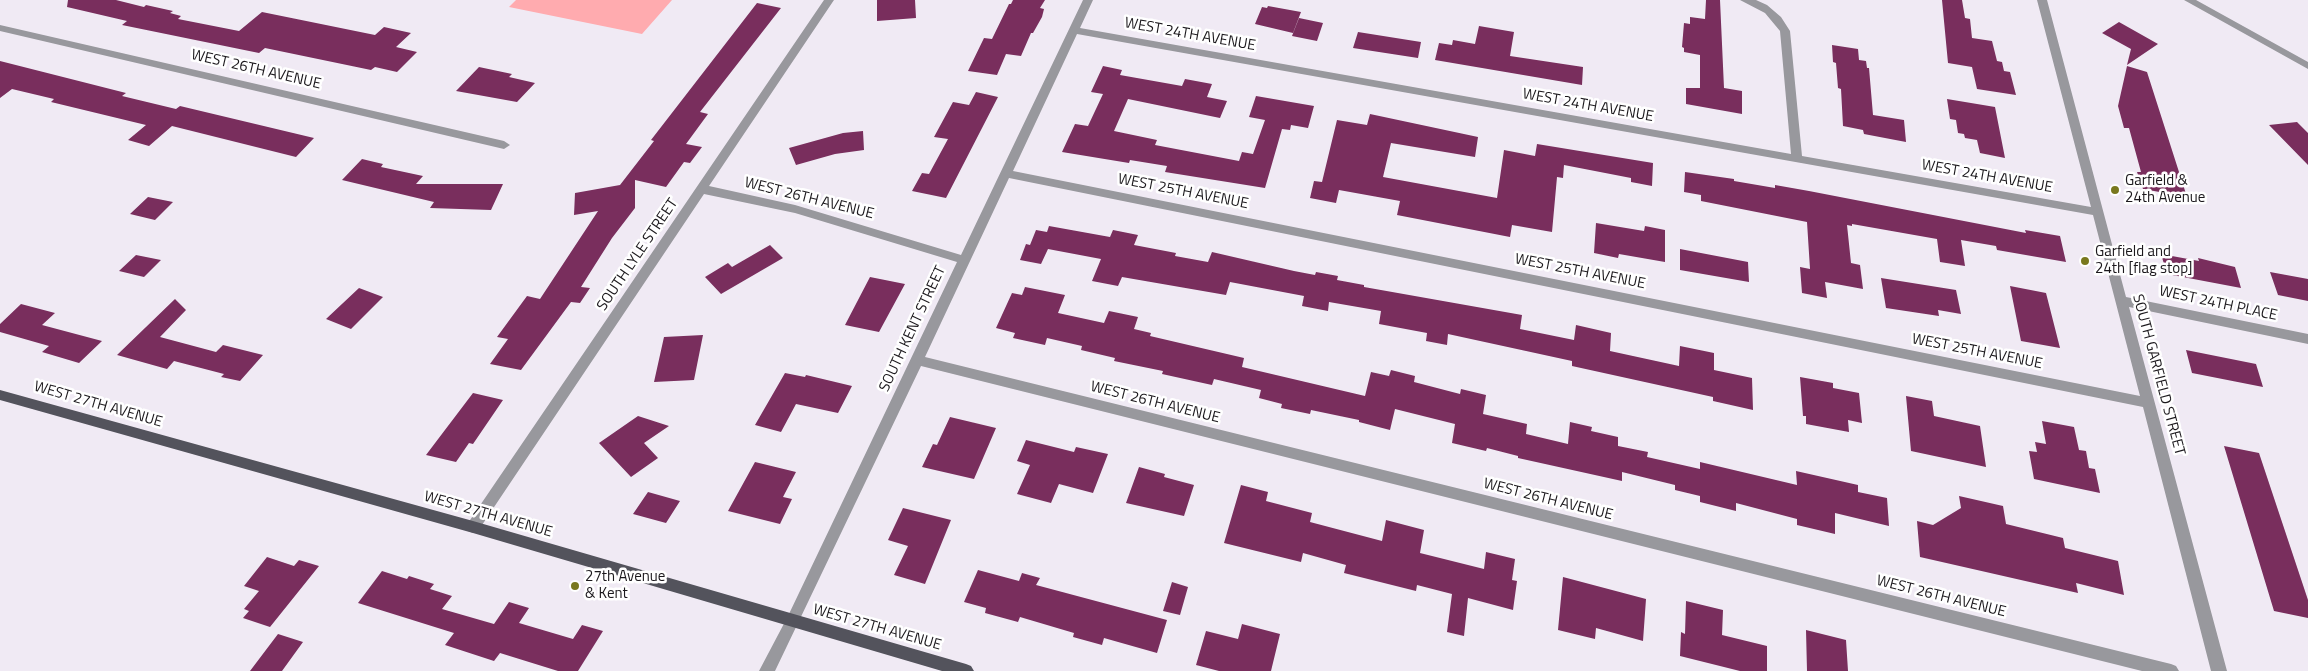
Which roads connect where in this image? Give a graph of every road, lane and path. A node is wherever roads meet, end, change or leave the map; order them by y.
1 (829, 0) edge
2 (1088, 0) edge
3 (1745, 0) edge
4 (2042, 0) edge
5 (2188, 0) edge
6 (0, 28) edge
7 (1073, 30) junction
8 (2308, 66) edge
9 (504, 144) dead end
10 (1797, 158) junction
11 (1006, 173) junction
12 (702, 189) junction
13 (2098, 212) junction
14 (964, 260) junction
15 (2122, 301) junction
16 (2308, 339) edge
17 (917, 360) junction
18 (0, 394) edge
19 (2148, 403) junction
20 (473, 527) junction
21 (793, 621) junction
22 (767, 671) edge
23 (966, 671) edge
24 (2171, 671) edge
25 (2219, 671) edge

1 - 12 street, SOUTH LYLE STREET
2 - 7 street, SOUTH KENT STREET
3 - 10 street
4 - 13 street, SOUTH GARFIELD STREET
5 - 8 street
6 - 9 street, WEST 26TH AVENUE
7 - 10 street, WEST 24TH AVENUE
7 - 11 street, SOUTH KENT STREET
10 - 13 street, WEST 24TH AVENUE
11 - 14 street, SOUTH KENT STREET
11 - 19 street, WEST 25TH AVENUE
12 - 14 street, WEST 26TH AVENUE
12 - 20 street, SOUTH LYLE STREET
13 - 15 street, SOUTH GARFIELD STREET
14 - 17 street, SOUTH KENT STREET
15 - 16 street, WEST 24TH PLACE
15 - 19 street, SOUTH GARFIELD STREET
17 - 21 street, SOUTH KENT STREET
17 - 24 street, WEST 26TH AVENUE
18 - 20 main road, WEST 27TH AVENUE
19 - 25 street, SOUTH GARFIELD STREET
20 - 21 main road, WEST 27TH AVENUE
21 - 22 street, SOUTH KENT STREET
21 - 23 main road, WEST 27TH AVENUE

